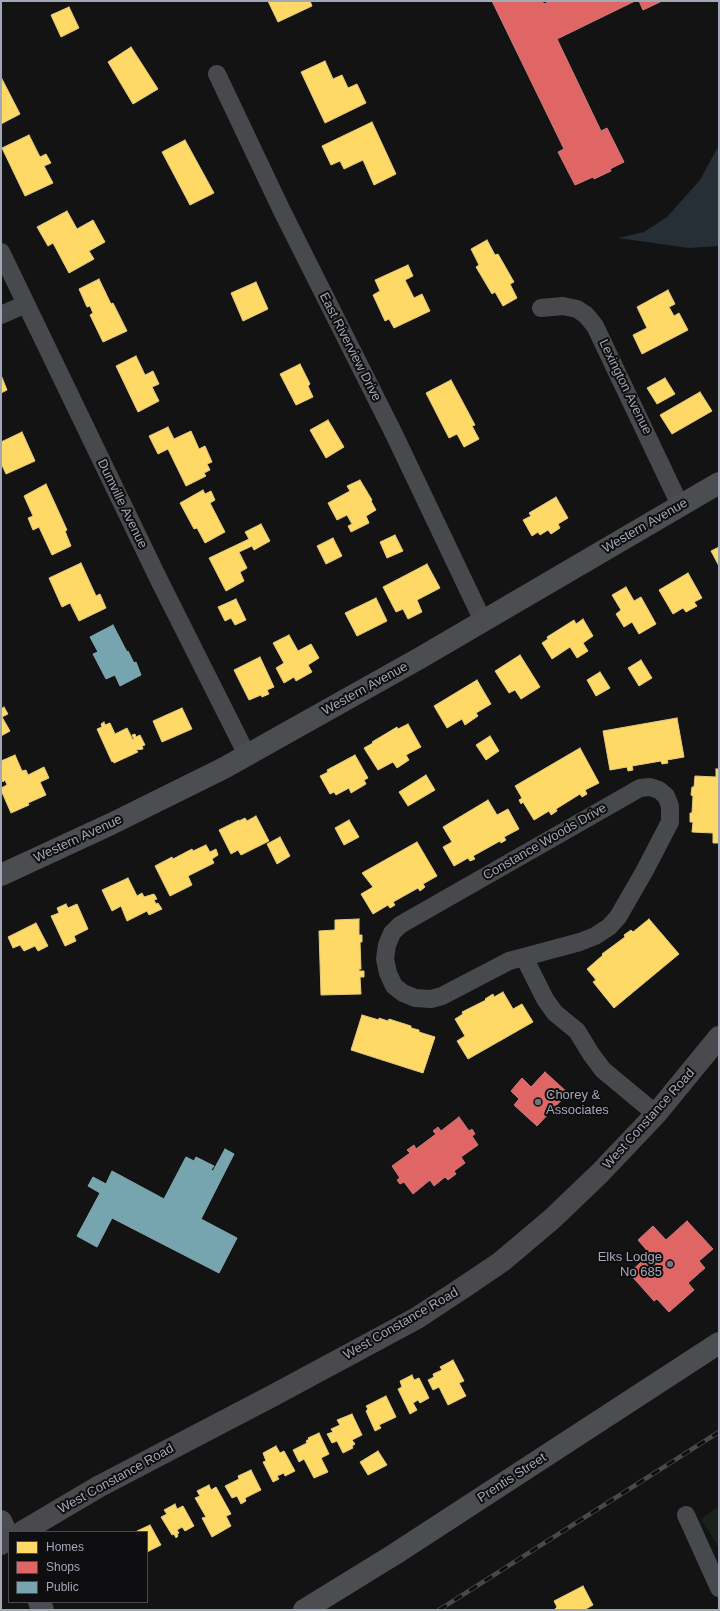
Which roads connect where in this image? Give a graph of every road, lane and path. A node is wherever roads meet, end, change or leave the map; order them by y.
1 (217, 74) dead end
2 (1, 252) edge
3 (26, 304) junction
4 (541, 308) dead end
5 (1, 316) edge
6 (719, 483) edge
7 (680, 505) junction
8 (483, 621) junction
9 (247, 755) junction
10 (1, 875) edge
11 (524, 956) junction
12 (719, 1037) edge
13 (656, 1114) junction
14 (719, 1343) edge
15 (686, 1515) dead end
16 (1, 1521) edge
17 (24, 1531) edge
18 (8, 1537) edge
19 (719, 1588) edge
20 (304, 1610) edge

1 - 8 street, East Riverview Drive
2 - 3 street, Dumville Avenue
3 - 5 street
3 - 9 street, Dumville Avenue
4 - 7 street, Lexington Avenue
6 - 7 street, Western Avenue
7 - 8 street, Western Avenue
8 - 9 street, Western Avenue
9 - 10 street, Western Avenue
11 - 11 street, Constance Woods Drive
11 - 13 street
12 - 13 main road, West Constance Road
13 - 17 main road, West Constance Road
14 - 20 street, Prentis Street
15 - 19 street
16 - 18 street

